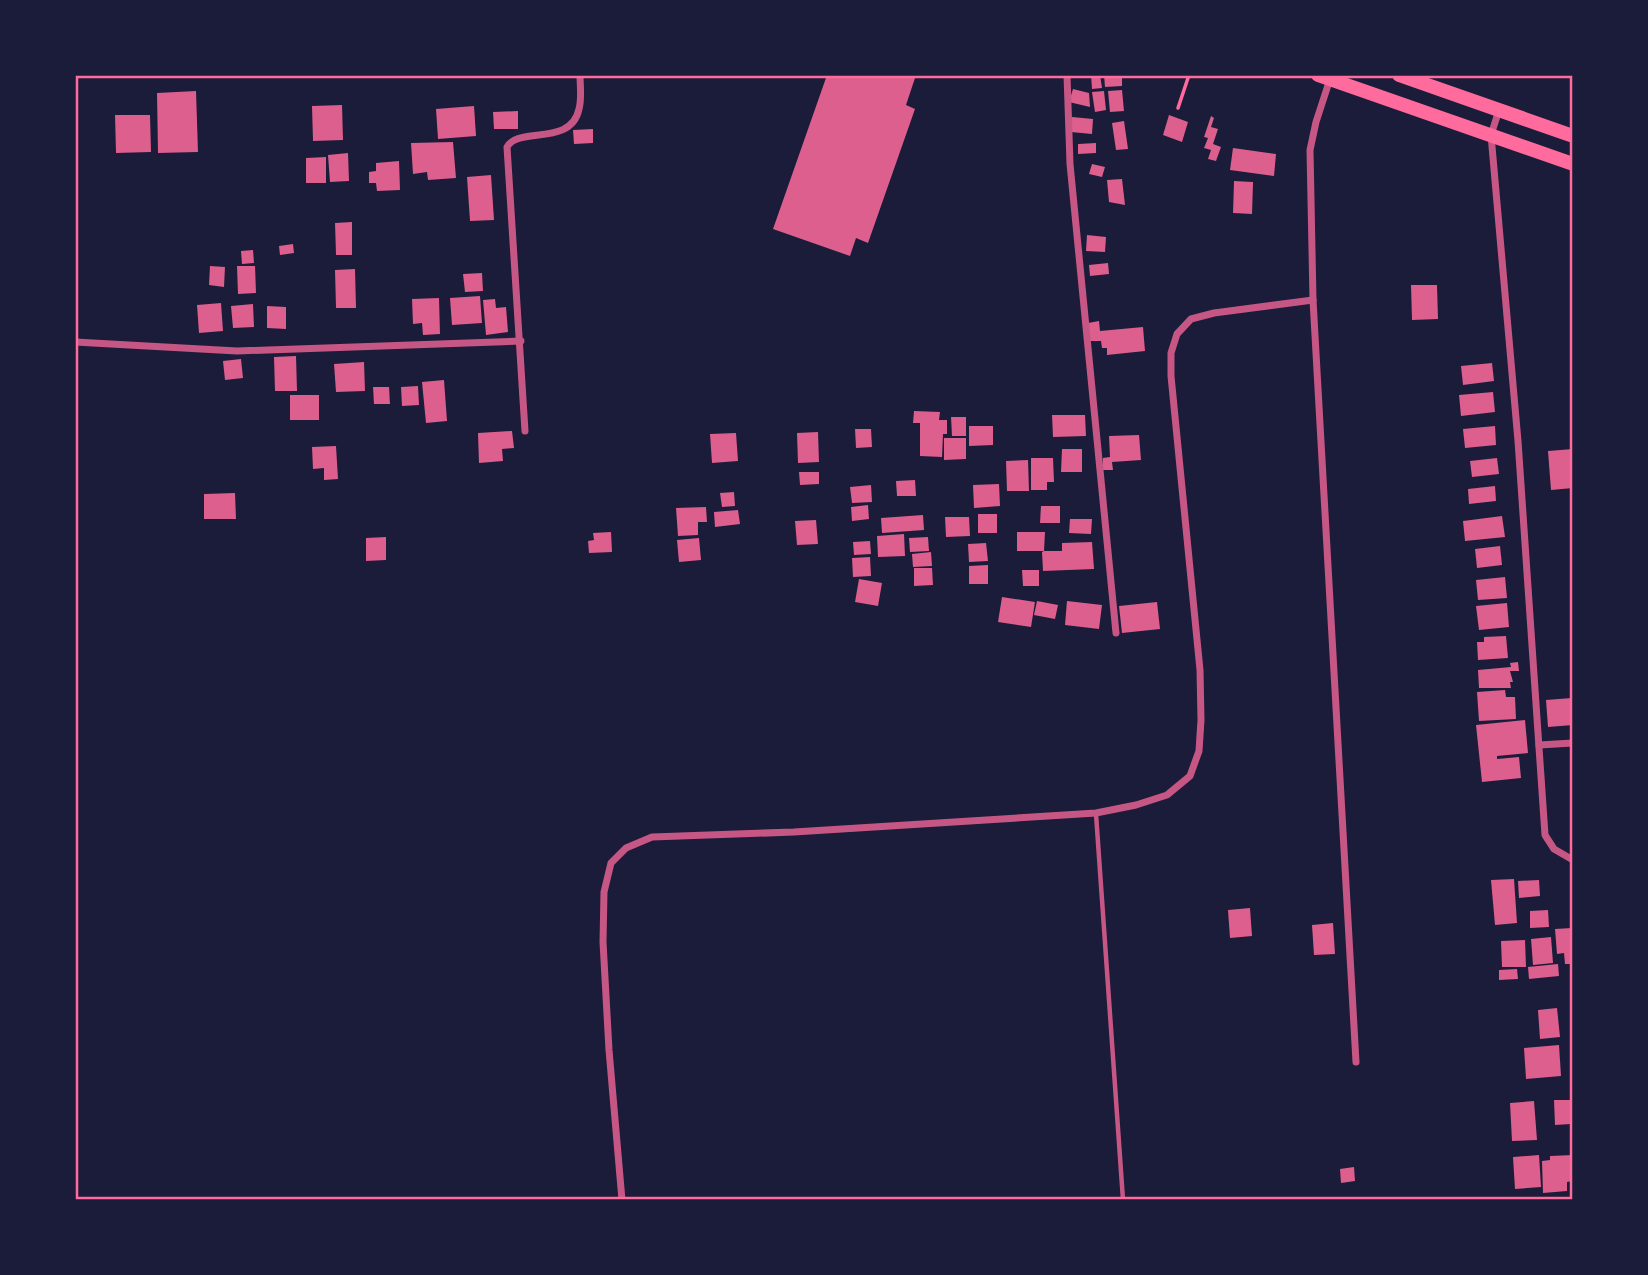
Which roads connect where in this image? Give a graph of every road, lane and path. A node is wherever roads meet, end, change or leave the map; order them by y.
1 (580, 75) edge
2 (1067, 75) edge
3 (1189, 75) edge
4 (1399, 75) edge
5 (1326, 77) edge
6 (1424, 79) edge
7 (1178, 108) dead end
8 (1499, 110) junction
9 (1491, 135) junction
10 (1573, 136) edge
11 (1573, 164) edge
12 (1313, 300) junction
13 (521, 341) junction
14 (75, 342) edge
15 (525, 430) dead end
16 (1116, 633) dead end
17 (1573, 743) edge
18 (1539, 745) junction
19 (1096, 813) junction
20 (1573, 860) edge
21 (1356, 1062) dead end
22 (622, 1200) edge
23 (1123, 1200) edge

1 - 13 street
2 - 16 street
3 - 7 path
4 - 6 highway
5 - 9 highway
5 - 12 street
6 - 8 highway
8 - 9 street
8 - 10 highway
9 - 11 highway
9 - 18 street
12 - 19 street
12 - 21 street
13 - 14 street
13 - 15 street
17 - 18 street
18 - 20 street
19 - 22 street
19 - 23 lane

